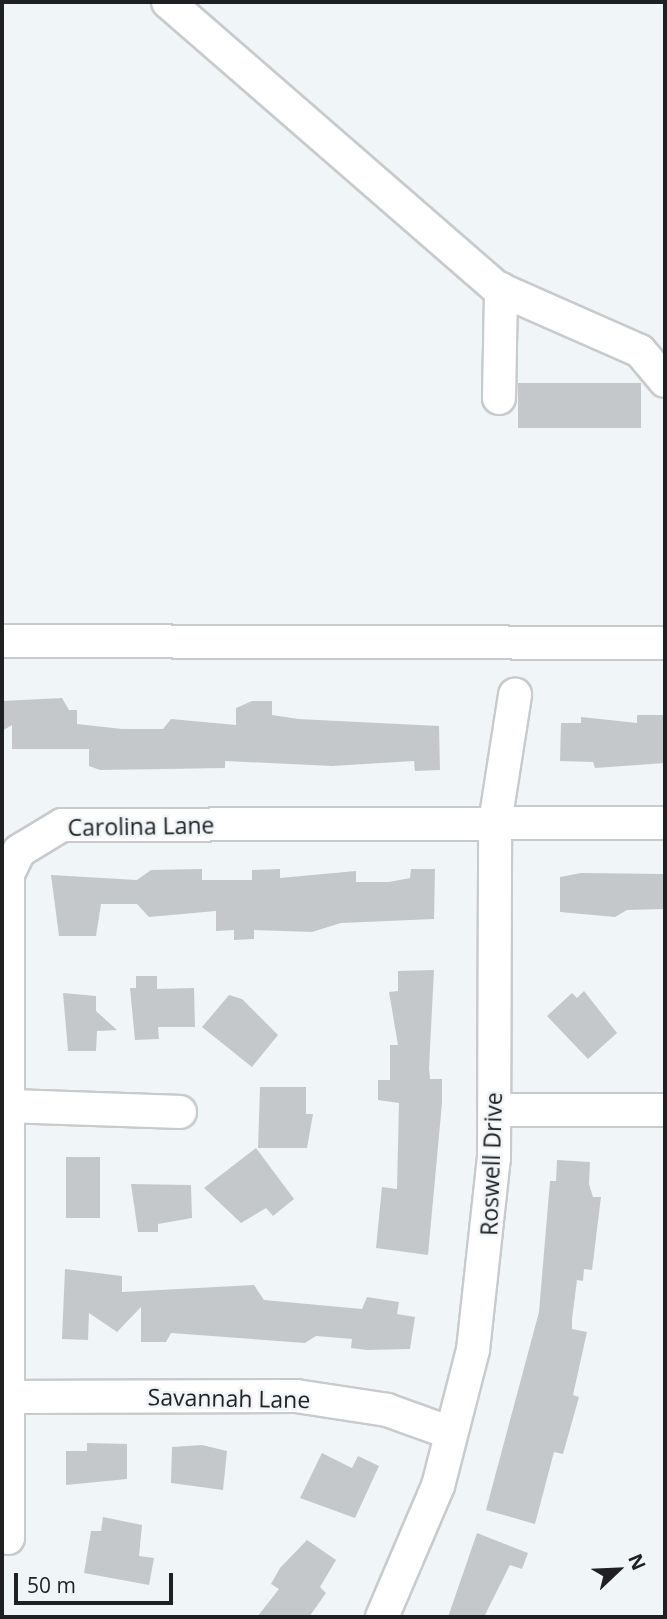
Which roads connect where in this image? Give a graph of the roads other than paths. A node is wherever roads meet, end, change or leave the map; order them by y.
1 (168, 2) edge
2 (501, 289) junction
3 (665, 381) edge
4 (499, 398) dead end
5 (2, 641) edge
6 (665, 643) edge
7 (515, 695) dead end
8 (495, 823) junction
9 (665, 823) edge
10 (9, 1106) junction
11 (495, 1110) junction
12 (665, 1110) edge
13 (180, 1112) dead end
14 (7, 1397) edge
15 (451, 1433) junction
16 (8, 1538) dead end
17 (382, 1617) edge

1 - 2 street
2 - 3 street
2 - 4 street
5 - 6 street
7 - 8 street, Roswell Drive
8 - 9 street, Carolina Lane
8 - 10 street, Carolina Lane
8 - 11 street, Roswell Drive
10 - 13 street
10 - 14 street, Carolina Lane
11 - 12 street
11 - 15 street, Roswell Drive
14 - 15 street, Savannah Lane
14 - 16 street, Carolina Lane
15 - 17 street, Roswell Drive

